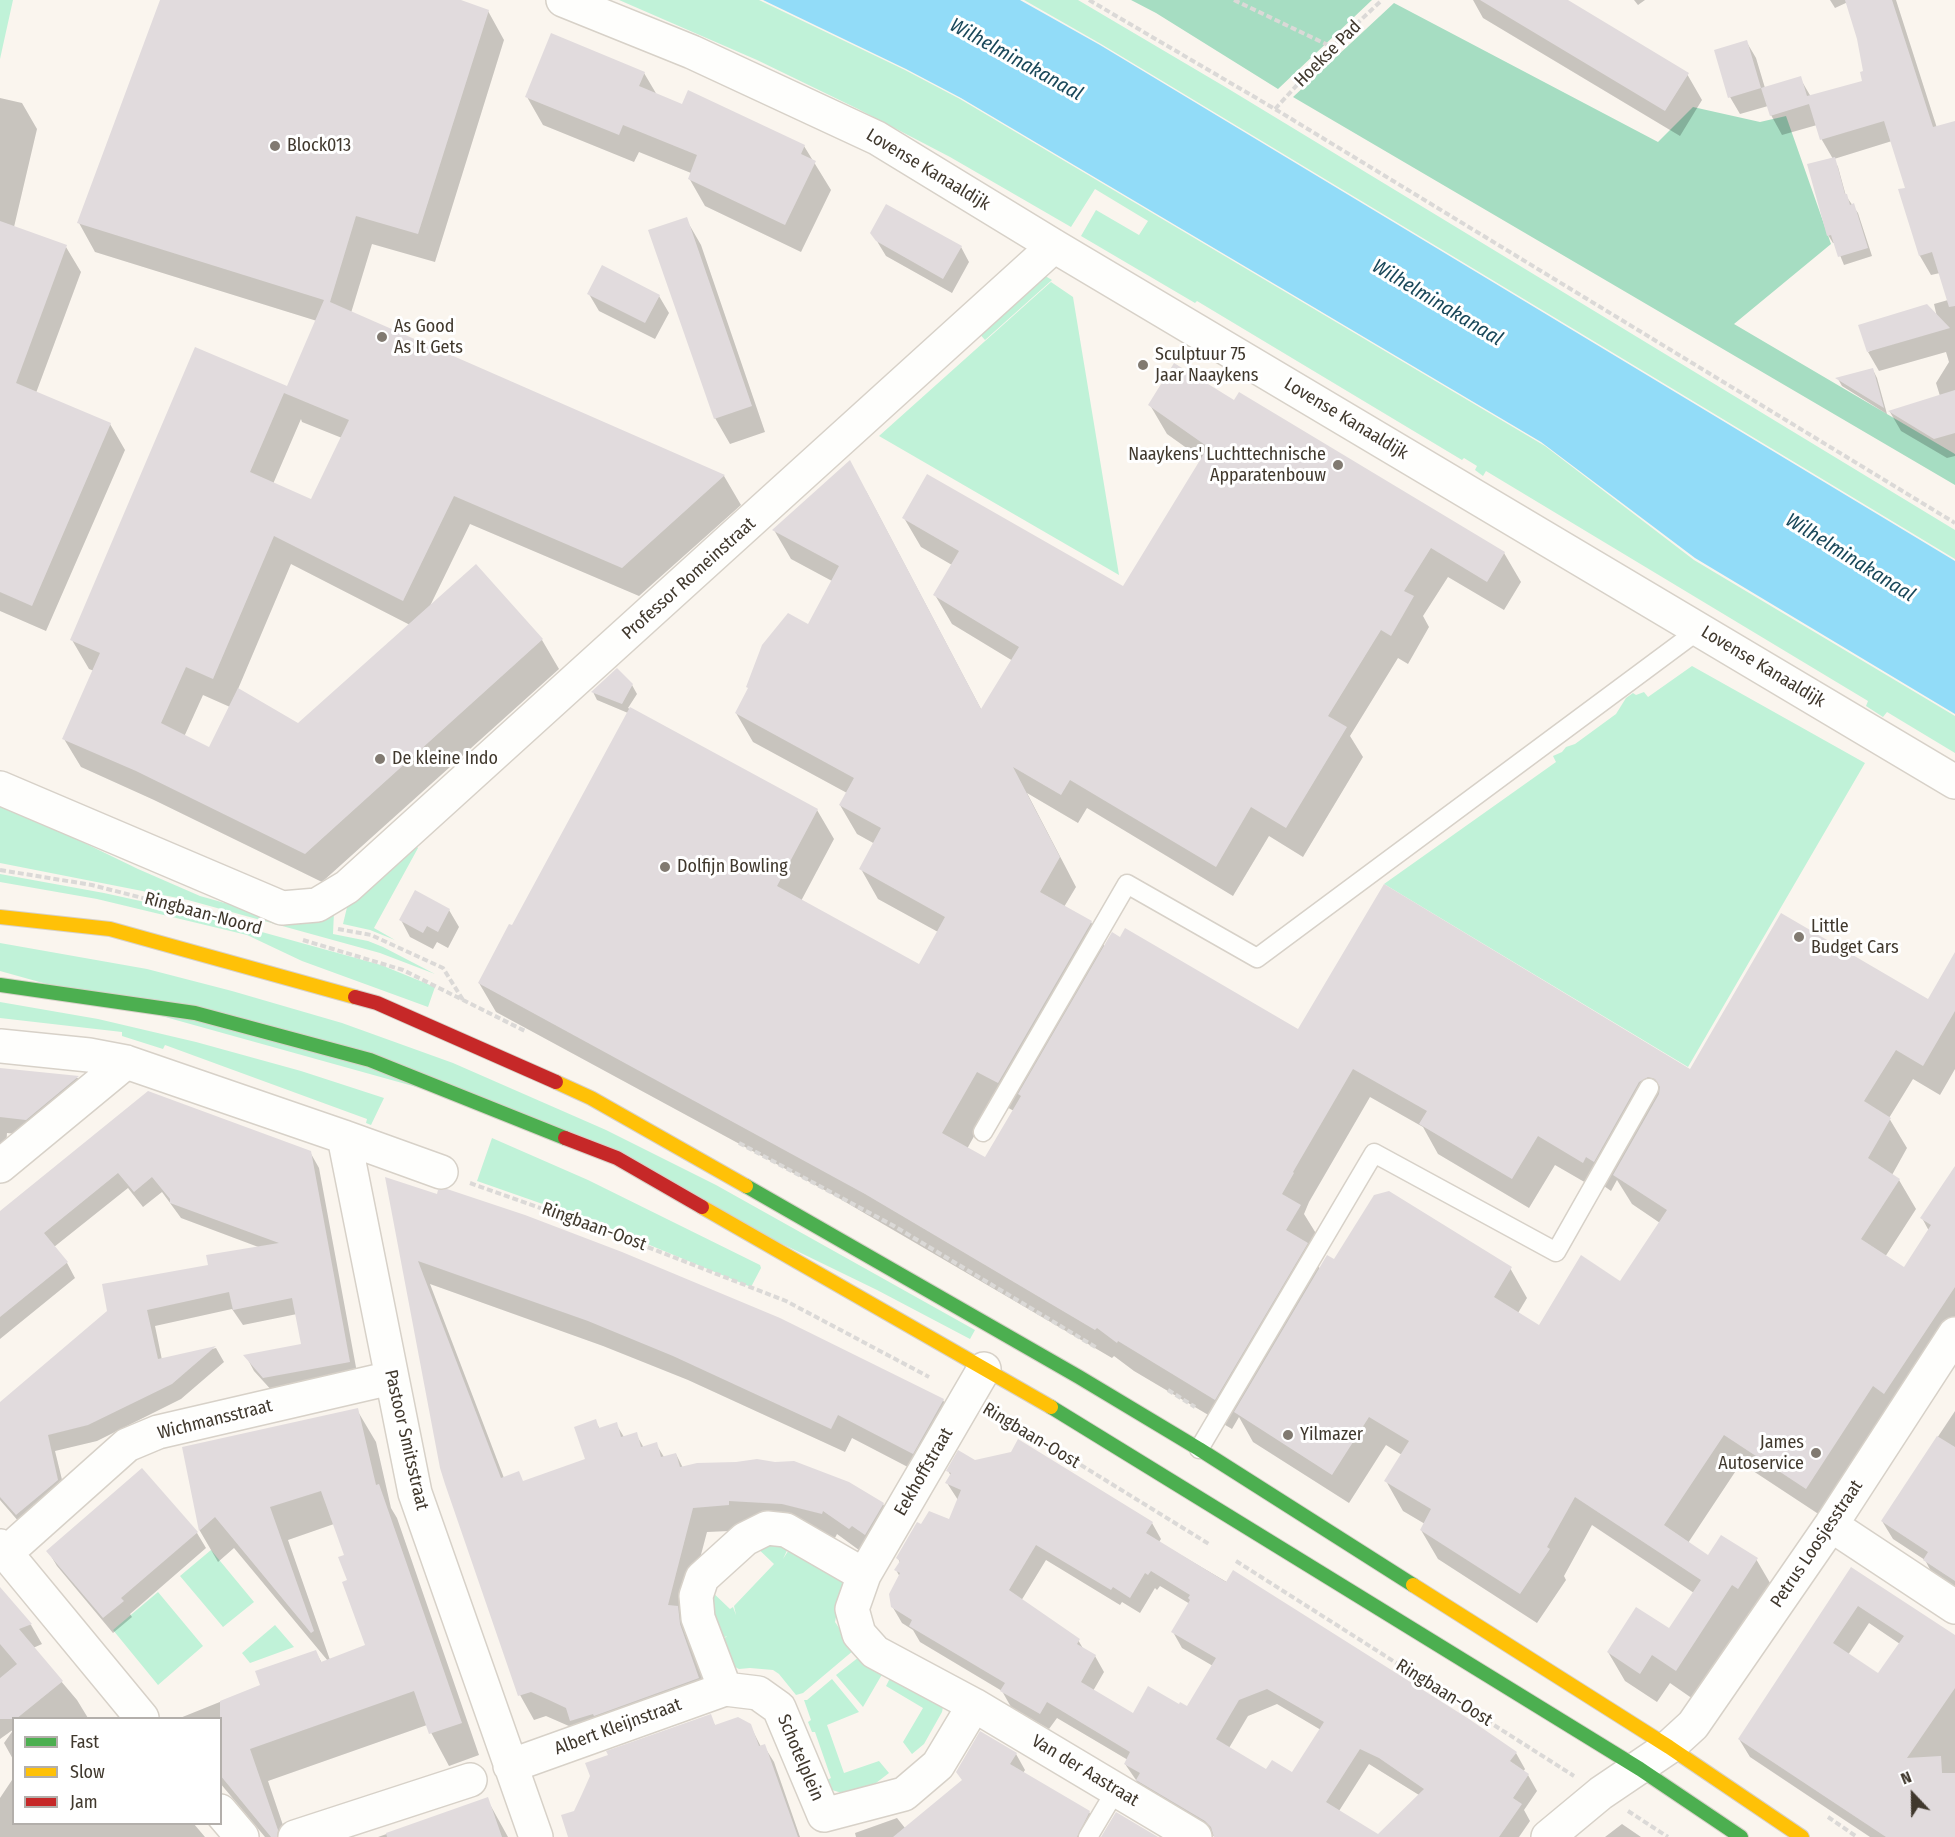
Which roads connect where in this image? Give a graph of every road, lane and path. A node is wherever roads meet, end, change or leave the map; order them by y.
1 (563, 0) edge
2 (1089, 0) edge
3 (1234, 0) edge
4 (1382, 0) edge
5 (1332, 48) junction
6 (1275, 109) junction
7 (1054, 246) junction
8 (1955, 523) edge
9 (1700, 629) junction
10 (1955, 782) edge
11 (0, 788) edge
12 (0, 870) edge
13 (347, 887) junction
14 (317, 905) joint
15 (0, 917) edge
16 (225, 920) dead end
17 (303, 940) dead end
18 (403, 970) dead end
19 (0, 985) edge
20 (464, 1001) dead end
21 (0, 1046) edge
22 (126, 1062) junction
23 (1649, 1088) dead end
24 (983, 1132) dead end
25 (344, 1137) junction
26 (0, 1166) edge
27 (441, 1172) joint
28 (1955, 1334) edge
29 (984, 1369) junction
30 (391, 1378) junction
31 (967, 1398) junction
32 (1048, 1445) dead end
33 (1199, 1449) junction
34 (1831, 1525) junction
35 (1210, 1545) dead end
36 (3, 1550) edge
37 (1231, 1557) dead end
38 (864, 1575) junction
39 (1955, 1607) edge
40 (725, 1689) junction
41 (974, 1705) junction
42 (140, 1717) edge
43 (1669, 1747) junction
44 (510, 1766) junction
45 (1640, 1769) junction
46 (470, 1779) dead end
47 (1116, 1790) junction
48 (1601, 1793) junction
49 (222, 1813) edge
50 (827, 1826) edge
51 (242, 1837) edge
52 (295, 1837) edge
53 (536, 1837) edge
54 (1088, 1837) edge
55 (1196, 1837) edge
56 (1548, 1837) edge
57 (1668, 1837) edge
58 (1741, 1837) edge
59 (1803, 1837) edge

1 - 7 street, Lovense Kanaaldijk
2 - 6 path
3 - 5 path
4 - 5 path, Hoekse Pad
5 - 6 path, Hoekse Pad
6 - 8 path
7 - 9 street, Lovense Kanaaldijk
7 - 13 street, Professor Romeinstraat
9 - 10 street, Lovense Kanaaldijk
9 - 24 lane
11 - 14 street, Ringbaan-Noord
12 - 16 path, Ringbaan-Noord
13 - 14 street, Professor Romeinstraat
13 - 20 path
15 - 33 main road
17 - 18 path
19 - 29 main road, Ringbaan-Oost
21 - 22 street
22 - 25 street
22 - 26 street
23 - 33 lane
25 - 27 street
25 - 30 street, Pastoor Smitsstraat
27 - 31 path, Ringbaan-Oost
28 - 34 street, Petrus Loosjesstraat
29 - 31 street, Eekhoffstraat
29 - 45 main road, Ringbaan-Oost
30 - 36 street, Wichmansstraat
30 - 44 street, Pastoor Smitsstraat
31 - 38 street, Eekhoffstraat
32 - 35 path, Ringbaan-Oost
33 - 43 main road
34 - 39 street
34 - 43 street, Petrus Loosjesstraat
36 - 42 street
37 - 48 path, Ringbaan-Oost
38 - 40 street
38 - 41 street
40 - 44 street, Albert Kleijnstraat
40 - 50 street, Schotelplein
41 - 47 street, Van der Aastraat
41 - 50 street, Schotelplein
43 - 45 street
43 - 59 main road
44 - 53 street, Pastoor Smitsstraat
45 - 48 street
45 - 58 main road, Ringbaan-Oost
46 - 52 street
47 - 54 lane
47 - 55 street, Van der Aastraat
48 - 56 street
48 - 57 path, Ringbaan-Oost
49 - 51 street

